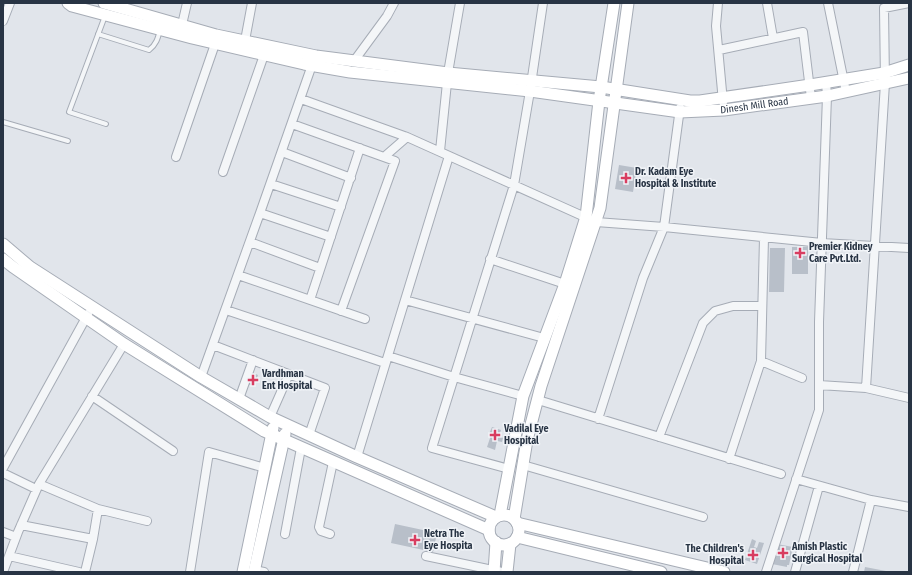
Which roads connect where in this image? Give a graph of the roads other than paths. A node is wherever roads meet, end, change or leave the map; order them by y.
1 (10, 3) edge
2 (68, 3) edge
3 (104, 3) edge
4 (187, 3) edge
5 (252, 3) edge
6 (394, 3) edge
7 (460, 3) edge
8 (543, 3) edge
9 (614, 3) edge
10 (628, 3) edge
11 (718, 3) edge
12 (768, 3) edge
13 (828, 3) edge
14 (909, 3) edge
15 (105, 15) junction
16 (3, 21) edge
17 (161, 25) junction
18 (181, 30) junction
19 (98, 34) junction
20 (773, 38) junction
21 (215, 44) junction
22 (244, 46) junction
23 (719, 50) junction
24 (264, 55) junction
25 (354, 61) junction
26 (312, 65) junction
27 (909, 65) edge
28 (448, 77) junction
29 (885, 78) junction
30 (909, 78) edge
31 (843, 79) junction
32 (826, 82) junction
33 (810, 86) junction
34 (530, 87) junction
35 (601, 87) junction
36 (616, 90) junction
37 (846, 92) junction
38 (827, 96) junction
39 (723, 98) junction
40 (811, 98) junction
41 (301, 99) junction
42 (681, 100) junction
43 (599, 101) junction
44 (615, 103) junction
45 (724, 110) junction
46 (680, 112) junction
47 (3, 122) edge
48 (106, 124) dead end
49 (292, 124) junction
50 (407, 137) junction
51 (68, 141) dead end
52 (360, 148) junction
53 (282, 152) junction
54 (440, 152) junction
55 (449, 156) junction
56 (176, 157) dead end
57 (384, 157) junction
58 (223, 172) dead end
59 (351, 178) junction
60 (271, 184) junction
61 (514, 185) junction
62 (341, 207) junction
63 (260, 213) junction
64 (586, 217) junction
65 (596, 222) junction
66 (664, 227) junction
67 (331, 237) junction
68 (764, 238) junction
69 (250, 242) junction
70 (822, 243) junction
71 (3, 244) edge
72 (875, 246) junction
73 (909, 248) edge
74 (3, 259) edge
75 (490, 260) junction
76 (320, 268) junction
77 (238, 275) junction
78 (565, 284) junction
79 (310, 300) junction
80 (405, 300) junction
81 (762, 306) junction
82 (93, 307) junction
83 (226, 310) junction
84 (341, 311) junction
85 (86, 318) junction
86 (364, 319) dead end
87 (472, 319) junction
88 (544, 338) junction
89 (124, 344) junction
90 (213, 345) junction
91 (253, 360) junction
92 (386, 360) junction
93 (761, 361) junction
94 (289, 374) junction
95 (201, 376) junction
96 (454, 377) junction
97 (802, 378) dead end
98 (819, 385) junction
99 (866, 388) junction
100 (92, 396) junction
101 (523, 396) junction
102 (909, 398) edge
103 (239, 399) junction
104 (538, 400) junction
105 (273, 418) junction
106 (598, 418) junction
107 (288, 425) junction
108 (271, 434) junction
109 (309, 435) junction
110 (659, 437) junction
111 (283, 440) junction
112 (301, 448) junction
113 (173, 451) dead end
114 (357, 457) junction
115 (730, 458) junction
116 (333, 462) junction
117 (523, 465) junction
118 (3, 468) edge
119 (265, 468) junction
120 (509, 468) junction
121 (3, 474) edge
122 (781, 474) dead end
123 (796, 479) junction
124 (38, 486) junction
125 (819, 486) junction
126 (871, 500) junction
127 (909, 507) edge
128 (98, 509) junction
129 (498, 516) junction
130 (703, 517) dead end
131 (147, 521) dead end
132 (516, 521) junction
133 (21, 525) junction
134 (489, 530) junction
135 (3, 532) edge
136 (285, 534) dead end
137 (330, 534) dead end
138 (16, 537) junction
139 (93, 539) junction
140 (514, 540) junction
141 (496, 542) junction
142 (9, 556) junction
143 (426, 556) dead end
144 (257, 571) edge
145 (497, 571) edge
146 (3, 572) edge
147 (78, 572) edge
148 (85, 572) edge
149 (190, 572) edge
150 (243, 572) edge
151 (507, 572) edge
152 (661, 572) edge
153 (724, 572) edge
154 (766, 572) edge
155 (795, 572) edge
156 (853, 572) edge

1 - 16 street
2 - 15 main road
3 - 17 main road
4 - 18 street
5 - 22 street
6 - 25 street
7 - 28 street
8 - 34 street
9 - 35 main road
10 - 36 main road
11 - 23 street
12 - 20 street
13 - 31 street
14 - 29 street
15 - 17 main road
15 - 19 lane
17 - 18 main road
17 - 19 lane
18 - 21 main road
18 - 22 main road
19 - 48 lane
20 - 23 street
20 - 33 street
21 - 22 main road
21 - 56 street
22 - 24 main road
22 - 25 main road
23 - 39 street
24 - 26 main road
24 - 58 street
25 - 28 main road
26 - 28 main road
26 - 41 street
27 - 29 main road, Dinesh Mill Road
28 - 34 main road
28 - 54 street
29 - 30 main road, Dinesh Mill Road
29 - 31 main road, Dinesh Mill Road
29 - 37 main road, Dinesh Mill Road
29 - 72 street
31 - 32 main road, Dinesh Mill Road
31 - 37 street
32 - 33 main road, Dinesh Mill Road
32 - 38 street
33 - 39 main road, Dinesh Mill Road
33 - 40 street
34 - 35 main road, Dinesh Mill Road
34 - 43 main road, Dinesh Mill Road
34 - 61 street
35 - 36 main road, Dinesh Mill Road
35 - 43 main road
36 - 42 main road, Dinesh Mill Road
36 - 44 main road
37 - 38 main road, Dinesh Mill Road
38 - 40 main road, Dinesh Mill Road
38 - 70 street
39 - 42 main road, Dinesh Mill Road
39 - 45 street
40 - 45 main road, Dinesh Mill Road
41 - 49 street
41 - 50 street
42 - 46 street
43 - 44 main road, Dinesh Mill Road
43 - 64 main road
44 - 46 main road, Dinesh Mill Road
44 - 65 main road
45 - 46 main road, Dinesh Mill Road
46 - 66 street
47 - 51 lane
49 - 52 street
49 - 53 street
50 - 54 street
50 - 57 street
52 - 57 street
52 - 59 street
53 - 59 street
53 - 60 street
54 - 55 street
55 - 61 street
55 - 80 street
57 - 84 street
59 - 62 street
60 - 62 street
60 - 63 street
61 - 64 street
61 - 75 street
62 - 67 street
63 - 67 street
63 - 69 street
64 - 65 street
64 - 78 main road
65 - 66 street
65 - 104 main road
66 - 68 street
66 - 106 street
67 - 76 street
68 - 70 street
68 - 81 street
69 - 76 street
69 - 77 street
70 - 72 street
70 - 98 street
71 - 82 main road
72 - 73 street
72 - 99 street
74 - 85 main road
75 - 78 street
75 - 87 street
76 - 79 street
77 - 79 street
77 - 83 street
78 - 88 main road
79 - 84 street
80 - 87 street
80 - 92 street
81 - 93 street
81 - 110 street
82 - 85 street
82 - 95 main road
83 - 90 street
83 - 92 street
84 - 86 street
85 - 89 main road
85 - 118 street
87 - 88 street
87 - 96 street
88 - 101 main road
89 - 100 street
89 - 108 main road
90 - 91 street
90 - 95 street
91 - 94 street
91 - 103 street
92 - 96 street
92 - 114 street
93 - 97 street
93 - 115 street
94 - 105 street
94 - 109 street
95 - 103 main road
96 - 101 street
96 - 120 street
98 - 99 street
98 - 123 street
99 - 102 street
100 - 113 street
100 - 124 street
101 - 120 main road
103 - 105 main road
104 - 106 street
104 - 117 main road
105 - 107 main road
105 - 108 main road
106 - 110 street
107 - 109 main road
107 - 111 main road
108 - 111 main road
108 - 119 main road
109 - 114 main road
110 - 115 street
111 - 112 main road
111 - 144 main road
112 - 116 main road
112 - 136 street
114 - 129 main road
115 - 122 street
116 - 134 main road
116 - 137 street
117 - 130 street
117 - 132 main road
119 - 149 street
119 - 150 main road
120 - 129 main road
121 - 124 street
123 - 125 street
123 - 154 street
124 - 128 street
124 - 133 street
125 - 126 street
125 - 155 street
126 - 127 street
126 - 156 street
128 - 131 street
128 - 139 street
129 - 132 main road
129 - 134 main road
132 - 140 main road
132 - 153 main road
133 - 138 street
133 - 139 street
134 - 141 main road
135 - 138 street
138 - 142 street
139 - 148 street
140 - 141 main road
140 - 151 main road
140 - 152 main road
141 - 145 main road
142 - 146 street
142 - 147 street
143 - 145 street

